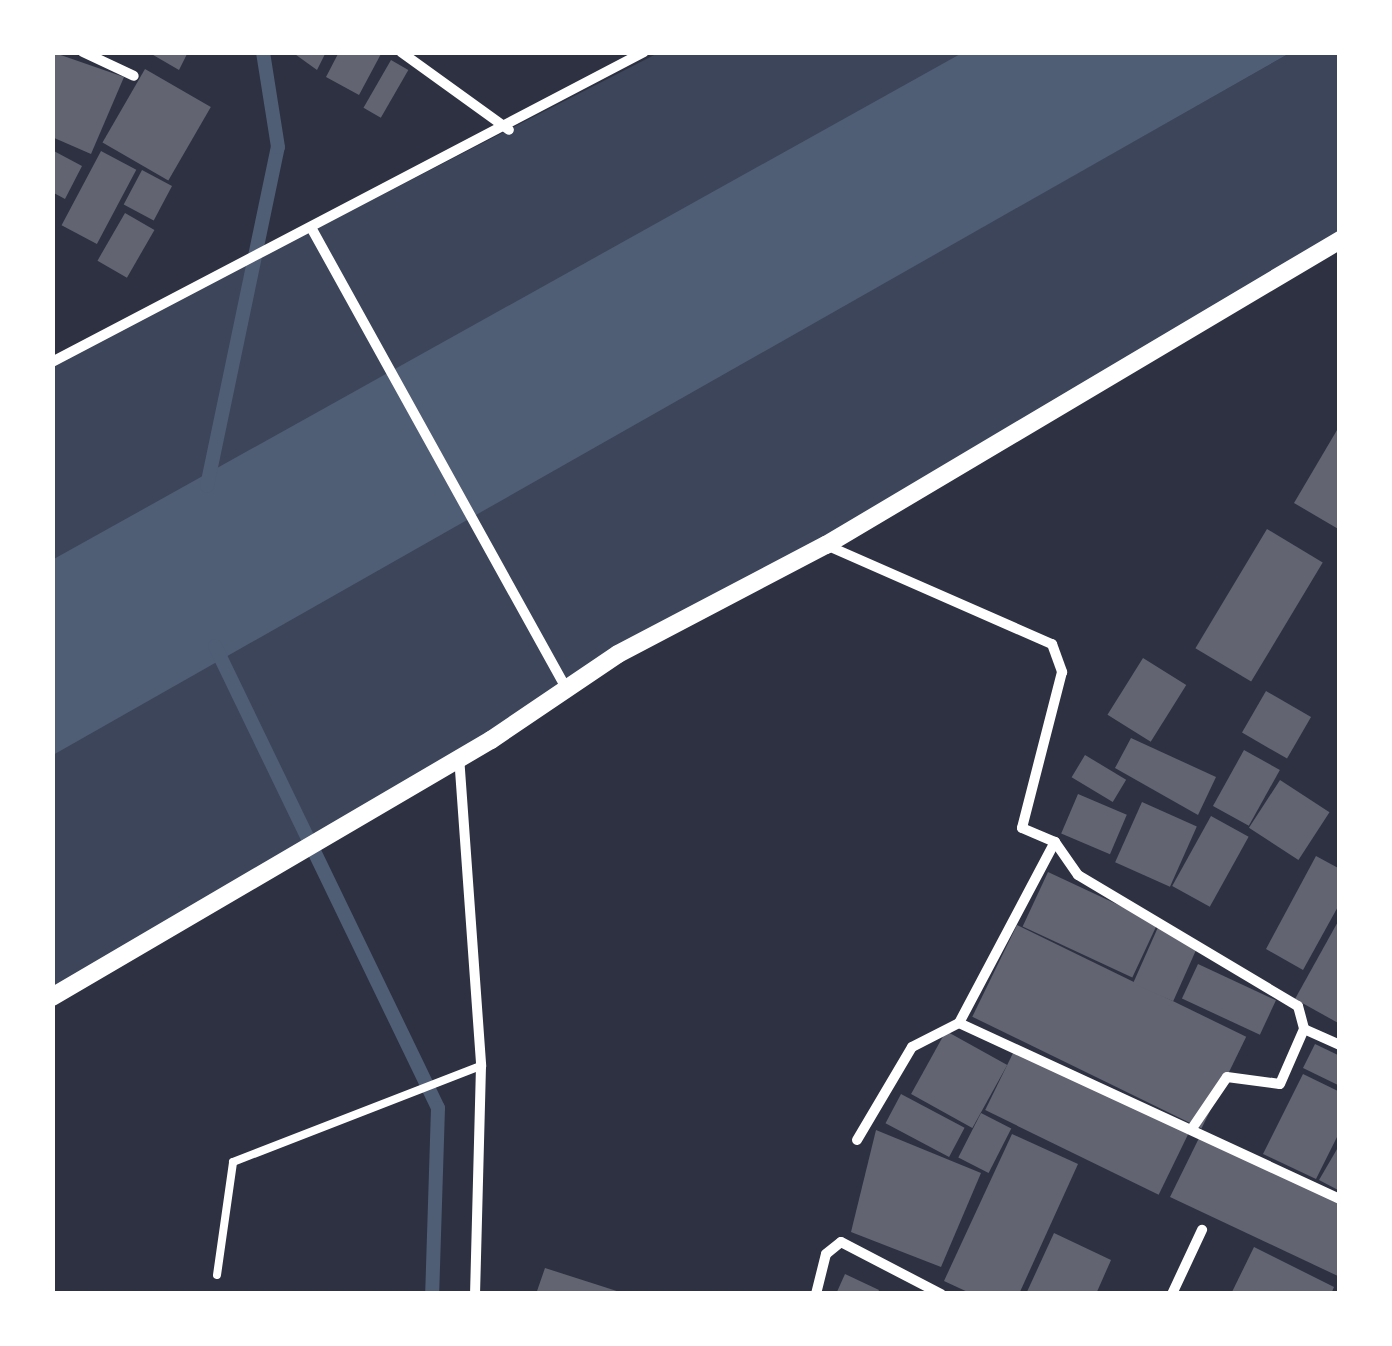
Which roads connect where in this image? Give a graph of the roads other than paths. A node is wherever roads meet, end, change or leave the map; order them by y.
1 (83, 52) edge
2 (401, 52) edge
3 (644, 52) edge
4 (134, 76) dead end
5 (509, 130) junction
6 (313, 231) junction
7 (1340, 240) edge
8 (52, 362) edge
9 (826, 545) junction
10 (566, 688) junction
11 (459, 756) junction
12 (1055, 842) junction
13 (52, 997) edge
14 (959, 1023) junction
15 (1304, 1029) junction
16 (1340, 1045) edge
17 (480, 1066) junction
18 (1193, 1127) junction
19 (857, 1140) dead end
20 (1340, 1199) edge
21 (1202, 1230) dead end
22 (217, 1274) dead end
23 (476, 1294) edge
24 (816, 1294) edge
25 (941, 1294) edge
26 (1172, 1294) edge

1 - 4 street
2 - 5 street
3 - 5 street
5 - 6 street
6 - 8 street
6 - 10 street
7 - 9 street
9 - 10 street
9 - 12 street
10 - 11 street
11 - 13 street
11 - 17 street
12 - 14 street
12 - 15 street
14 - 18 street
14 - 19 street
15 - 16 street
15 - 18 street
17 - 22 lane
17 - 23 street
18 - 20 street
21 - 26 street
24 - 25 street

